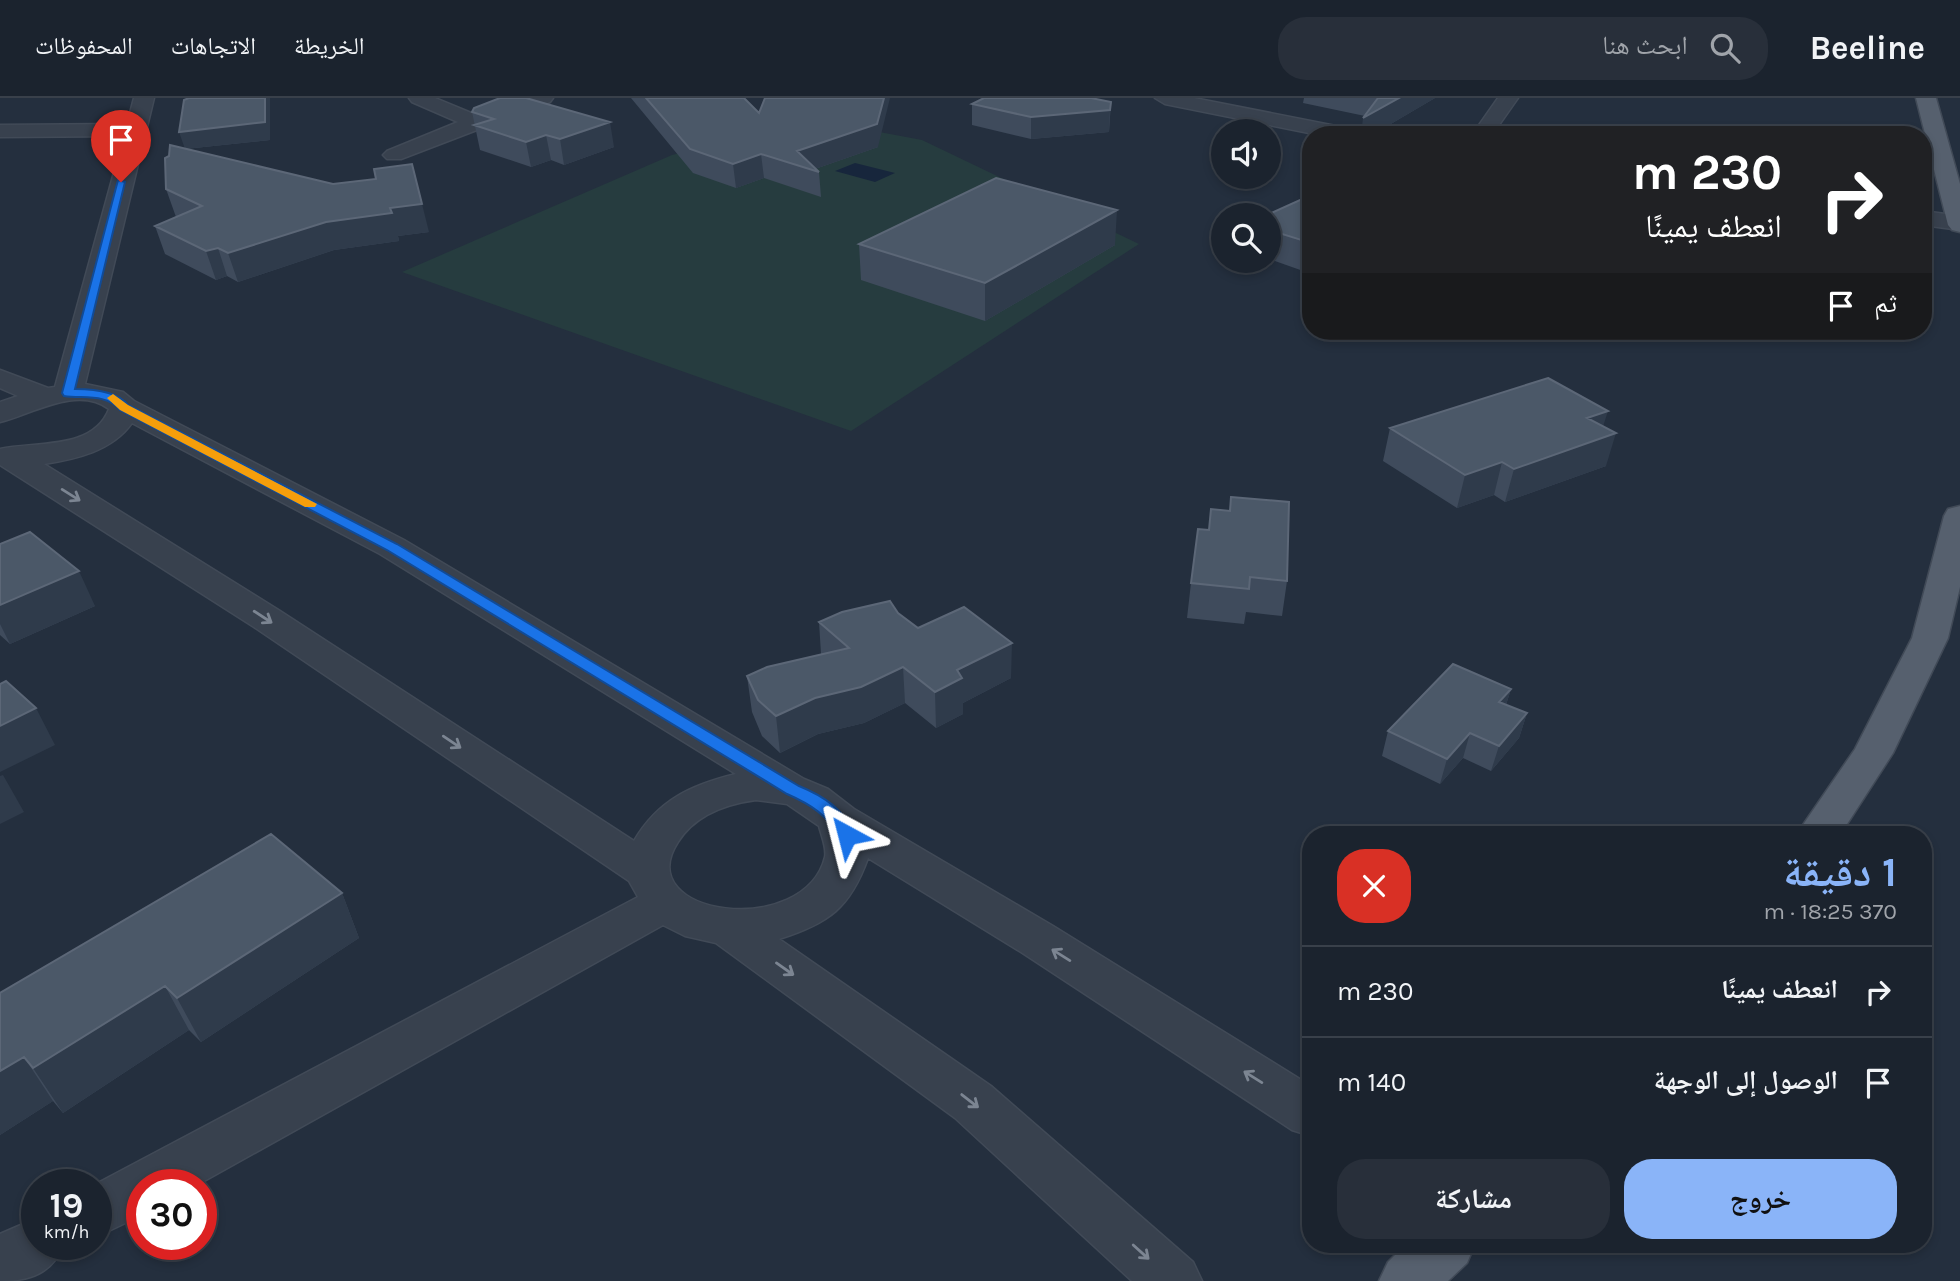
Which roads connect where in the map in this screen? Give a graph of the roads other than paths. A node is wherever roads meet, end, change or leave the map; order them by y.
1 (144, 98) edge
2 (419, 98) edge
3 (543, 98) edge
4 (1165, 98) edge
5 (1508, 98) edge
6 (1926, 98) edge
7 (475, 122) junction
8 (1306, 126) edge
9 (1488, 126) edge
10 (134, 130) junction
11 (0, 131) edge
12 (394, 155) dead end
13 (1932, 219) edge
14 (1960, 224) edge
15 (0, 377) edge
16 (56, 395) junction
17 (124, 407) junction
18 (0, 412) edge
19 (7, 457) edge
20 (1960, 516) edge
21 (793, 790) junction
22 (839, 820) junction
23 (1823, 826) edge
24 (657, 888) junction
25 (730, 929) junction
26 (1302, 1108) edge
27 (173, 1169) edge
28 (21, 1253) edge
29 (1438, 1253) edge
30 (0, 1264) edge
31 (1173, 1281) edge
32 (1408, 1281) edge

1 - 10 street
2 - 7 street
3 - 7 street
4 - 8 street
5 - 9 street
6 - 14 main road
7 - 12 street
10 - 11 street
10 - 16 street
13 - 14 street
15 - 16 street
16 - 17 street
16 - 18 street
17 - 19 street
17 - 21 street
19 -> 24 street
20 - 23 main road
21 - 22 street
21 - 24 street
22 - 25 street
26 -> 22 street
24 - 25 street
24 - 27 street
25 -> 31 street
28 - 30 street
29 - 32 main road

